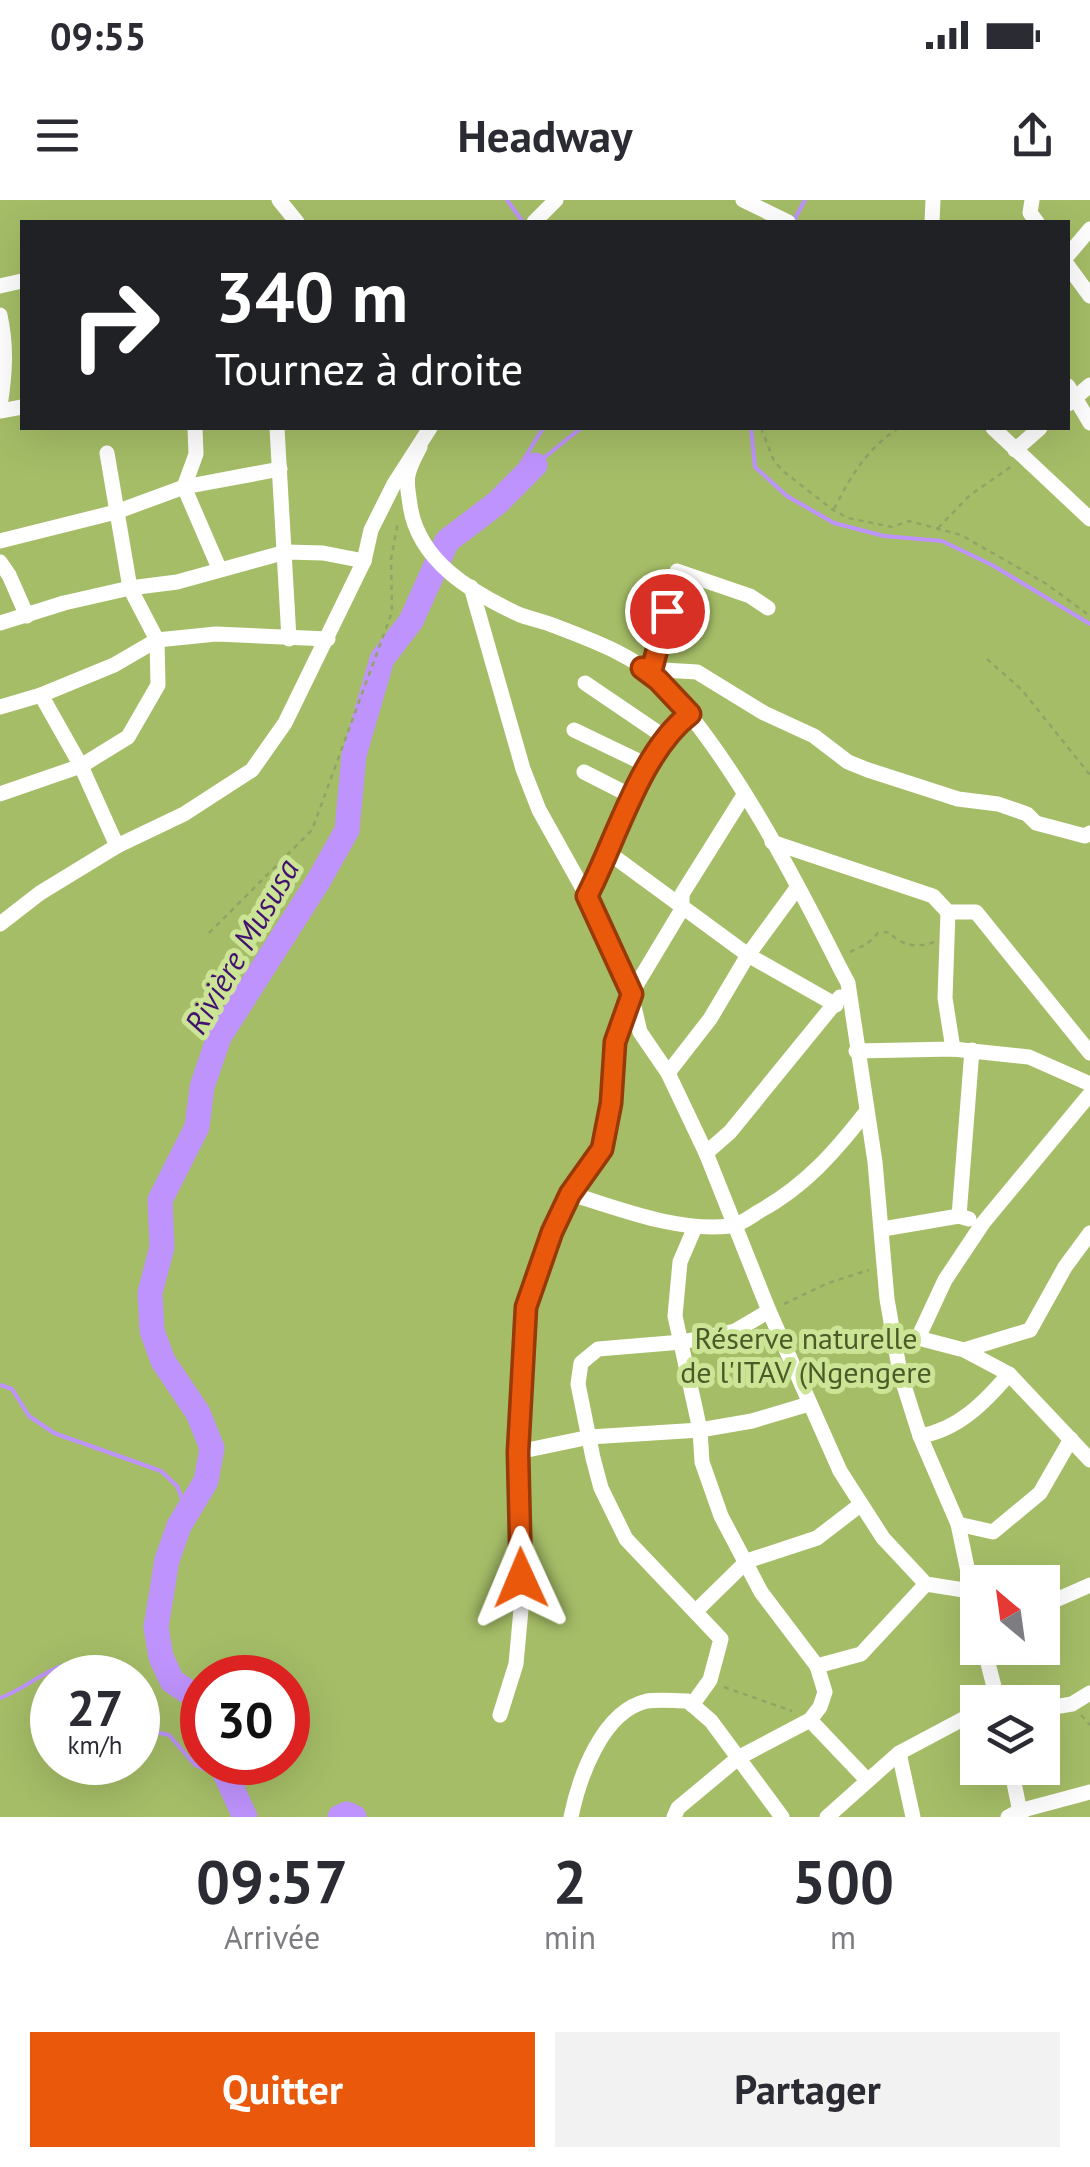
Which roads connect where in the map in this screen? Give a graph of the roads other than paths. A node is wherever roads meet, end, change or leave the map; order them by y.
1 (556, 200) edge
2 (743, 200) edge
3 (781, 219) edge
4 (536, 220) edge
5 (1090, 229) edge
6 (1070, 253) edge
7 (1070, 269) edge
8 (1090, 296) edge
9 (0, 315) edge
10 (1090, 385) edge
11 (1070, 395) edge
12 (0, 408) edge
13 (1090, 423) edge
14 (196, 430) edge
15 (278, 430) edge
16 (429, 430) edge
17 (996, 430) edge
18 (1038, 430) edge
19 (420, 446) junction
20 (107, 453) dead end
21 (1020, 454) junction
22 (280, 469) junction
23 (184, 487) junction
24 (116, 512) junction
25 (1090, 519) edge
26 (0, 542) edge
27 (286, 552) junction
28 (364, 561) junction
29 (0, 562) edge
30 (220, 568) junction
31 (471, 587) junction
32 (130, 588) junction
33 (768, 608) dead end
34 (28, 616) junction
35 (0, 623) edge
36 (289, 639) junction
37 (328, 639) junction
38 (157, 640) junction
39 (648, 669) junction
40 (585, 683) dead end
41 (42, 695) junction
42 (0, 707) edge
43 (690, 714) junction
44 (574, 730) dead end
45 (666, 738) junction
46 (81, 766) junction
47 (649, 766) junction
48 (584, 772) dead end
49 (0, 794) edge
50 (744, 795) junction
51 (634, 797) junction
52 (1090, 833) edge
53 (772, 842) junction
54 (117, 846) junction
55 (609, 854) junction
56 (797, 888) junction
57 (587, 896) junction
58 (682, 909) junction
59 (948, 912) junction
60 (0, 924) edge
61 (748, 956) junction
62 (848, 983) junction
63 (632, 994) junction
64 (836, 1005) junction
65 (953, 1049) junction
66 (972, 1050) junction
67 (856, 1051) junction
68 (1090, 1053) edge
69 (668, 1073) junction
70 (1090, 1084) edge
71 (1090, 1094) edge
72 (866, 1112) junction
73 (706, 1153) junction
74 (570, 1194) junction
75 (960, 1216) junction
76 (983, 1223) junction
77 (734, 1226) junction
78 (694, 1227) junction
79 (883, 1228) junction
80 (1089, 1236) edge
81 (769, 1311) junction
82 (918, 1338) junction
83 (682, 1342) junction
84 (895, 1344) junction
85 (964, 1350) junction
86 (1009, 1374) junction
87 (809, 1404) junction
88 (700, 1430) junction
89 (920, 1436) junction
90 (590, 1437) junction
91 (1071, 1439) junction
92 (518, 1452) junction
93 (1090, 1460) edge
94 (860, 1505) junction
95 (958, 1524) junction
96 (746, 1561) junction
97 (965, 1565) edge
98 (926, 1584) junction
99 (1090, 1585) edge
100 (960, 1589) edge
101 (1060, 1598) edge
102 (696, 1611) junction
103 (817, 1666) junction
104 (1090, 1693) edge
105 (692, 1704) junction
106 (1060, 1706) edge
107 (500, 1715) dead end
108 (810, 1720) junction
109 (960, 1720) edge
110 (900, 1752) junction
111 (738, 1758) junction
112 (867, 1780) junction
113 (1013, 1785) edge
114 (1090, 1792) edge
115 (1016, 1815) edge
116 (572, 1817) edge
117 (674, 1817) edge
118 (782, 1817) edge
119 (827, 1817) edge
120 (913, 1817) edge

1 - 4 street
2 - 3 street
5 - 6 street
7 - 8 street
9 - 12 street
10 - 11 street
11 - 13 street
14 - 23 street
15 - 22 street
16 - 19 street
17 - 21 street
18 - 21 street
19 - 28 street
19 - 31 street
20 - 24 street
21 - 25 street
22 - 23 street
22 - 27 street
23 - 24 street
23 - 30 street
24 - 26 street
24 - 32 street
27 - 28 street
27 - 30 street
27 - 36 street
28 - 37 street
29 - 34 street
30 - 32 street
31 - 39 street
31 - 57 street
32 - 34 street
32 - 38 street
33 - 39 street
34 - 35 street
36 - 37 street
36 - 38 street
37 - 54 street
38 - 41 street
38 - 46 street
39 - 43 street
39 - 52 street
40 - 45 street
41 - 42 street
41 - 46 street
43 - 45 street
43 - 50 street
44 - 47 street
45 - 47 street
46 - 49 street
46 - 54 street
47 - 51 street
48 - 51 street
50 - 53 street
50 - 58 street
51 - 55 street
53 - 56 street
53 - 59 street
54 - 60 street
55 - 57 street
55 - 58 street
56 - 61 street
56 - 62 street
57 - 63 street
58 - 61 street
58 - 63 street
59 - 65 street
59 - 68 street
61 - 64 street
61 - 69 street
62 - 64 street
62 - 67 street
63 - 69 street
63 - 74 street
64 - 73 street
65 - 66 street
65 - 67 street
66 - 70 street
66 - 75 street
67 - 72 street
69 - 73 street
71 - 76 street
72 - 77 street
72 - 79 street
73 - 77 street
74 - 78 street
74 - 92 street
75 - 76 street
75 - 79 street
76 - 82 street
77 - 78 street
77 - 81 street
78 - 83 street
79 - 84 street
80 - 85 street
81 - 83 street
81 - 87 street
82 - 84 street
82 - 85 street
83 - 88 street
83 - 90 street
84 - 89 street
85 - 86 street
86 - 89 street
86 - 91 street
87 - 88 street
87 - 94 street
88 - 90 street
88 - 96 street
89 - 95 street
90 - 92 street
90 - 102 street
91 - 93 street
91 - 95 street
92 - 107 street
94 - 96 street
94 - 98 street
95 - 97 street
96 - 102 street
96 - 103 street
98 - 100 street
98 - 103 street
99 - 101 street
102 - 105 street
103 - 108 street
104 - 106 street
105 - 111 street
105 - 116 street
108 - 111 street
108 - 112 street
109 - 110 street
110 - 112 street
110 - 120 street
111 - 117 street
111 - 118 street
112 - 119 street
113 - 115 street
114 - 115 street

